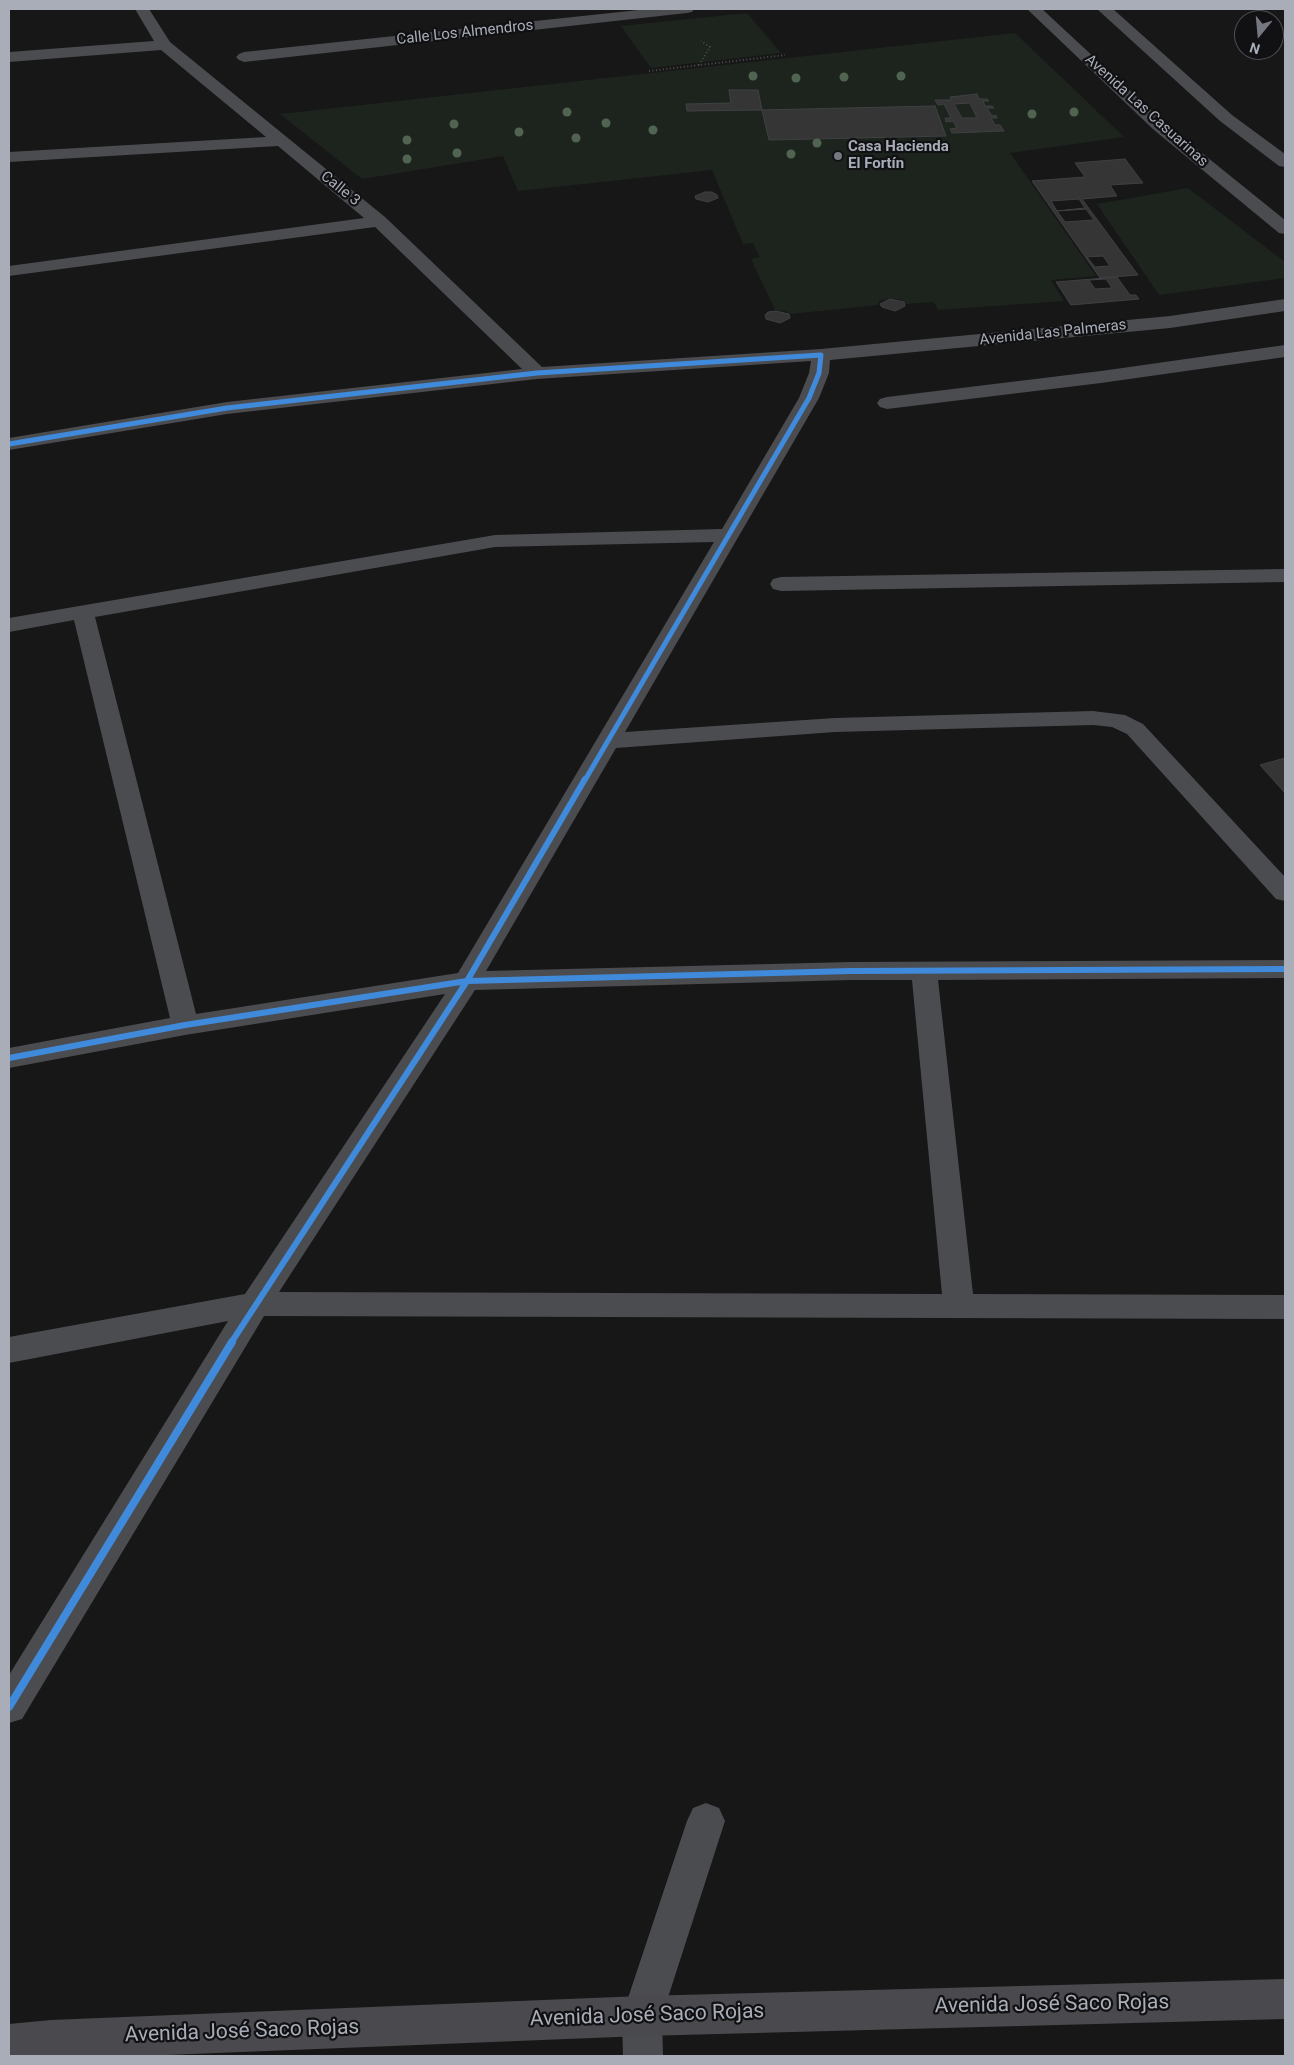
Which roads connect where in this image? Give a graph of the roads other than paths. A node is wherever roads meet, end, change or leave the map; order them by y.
1 (142, 9) edge
2 (687, 9) edge
3 (1034, 9) edge
4 (1104, 9) edge
5 (164, 45) junction
6 (9, 57) edge
7 (244, 57) dead end
8 (282, 141) junction
9 (9, 157) edge
10 (1284, 159) edge
11 (379, 220) junction
12 (1285, 229) edge
13 (9, 271) edge
14 (1285, 305) edge
15 (1285, 351) edge
16 (821, 355) junction
17 (537, 373) junction
18 (887, 404) dead end
19 (9, 444) edge
20 (728, 534) junction
21 (1285, 575) edge
22 (781, 584) dead end
23 (83, 612) junction
24 (9, 625) edge
25 (608, 741) junction
26 (1285, 893) edge
27 (1285, 969) edge
28 (924, 971) junction
29 (468, 981) junction
30 (185, 1025) junction
31 (9, 1058) edge
32 (255, 1304) junction
33 (959, 1306) junction
34 (1285, 1307) edge
35 (9, 1350) edge
36 (9, 1707) edge
37 (706, 1821) dead end
38 (1285, 1999) edge
39 (642, 2016) junction
40 (9, 2044) edge
41 (643, 2056) edge

1 - 5 street, Calle 3
2 - 7 street, Calle Los Almendros
3 - 12 street, Avenida Las Casuarinas
4 - 10 street
5 - 6 street
5 - 8 street, Calle 3
8 - 9 street
8 - 11 street, Calle 3
11 - 13 street
11 - 17 street, Calle 3
14 - 16 street, Avenida Las Palmeras
15 - 18 street
16 - 17 street, Avenida Las Palmeras
16 - 20 street
17 - 19 street, Avenida Las Palmeras
20 - 23 street
20 - 25 street
21 - 22 street
23 - 24 street
23 - 30 street
25 - 26 street
25 - 29 street
27 - 28 street
28 - 29 street
28 - 33 street
29 - 30 street
29 - 32 street
30 - 31 street
32 - 33 street
32 - 35 street
32 - 36 street
33 - 34 street
37 - 39 street
38 - 39 main road, Avenida José Saco Rojas
39 - 40 main road, Avenida José Saco Rojas
39 - 41 street

